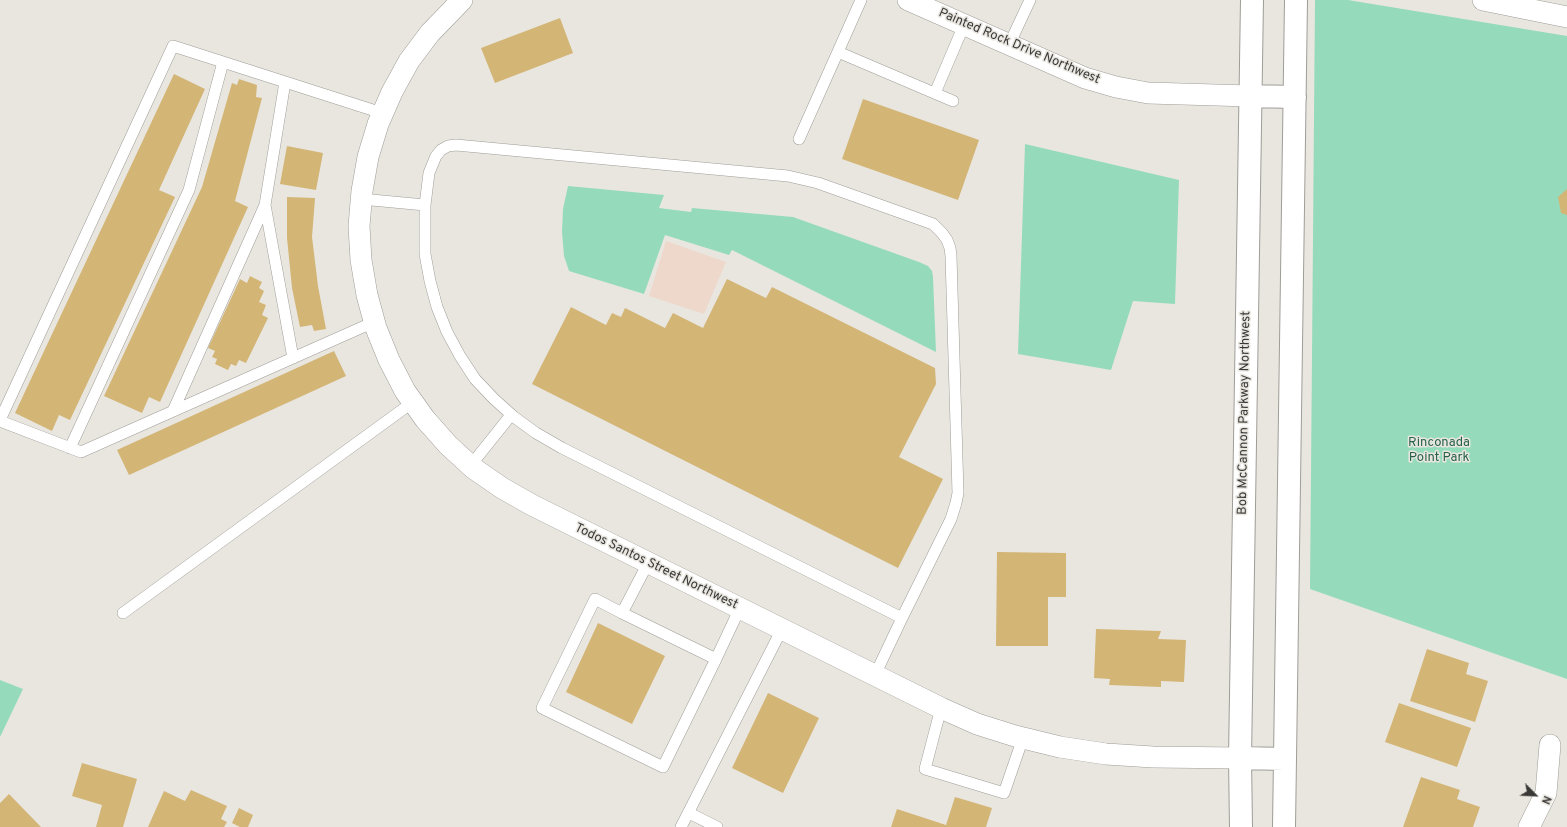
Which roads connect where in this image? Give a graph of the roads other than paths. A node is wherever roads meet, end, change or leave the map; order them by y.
1 (462, 0) edge
2 (861, 0) edge
3 (908, 0) edge
4 (1030, 0) edge
5 (1252, 0) edge
6 (1296, 0) edge
7 (1494, 1) edge
8 (1567, 17) edge
9 (964, 25) junction
10 (1009, 45) junction
11 (838, 52) junction
12 (223, 62) junction
13 (285, 82) junction
14 (935, 93) junction
15 (1250, 96) junction
16 (1295, 97) junction
17 (953, 101) dead end
18 (382, 114) junction
19 (799, 139) dead end
20 (361, 199) junction
21 (265, 205) junction
22 (425, 205) junction
23 (374, 322) junction
24 (293, 358) junction
25 (414, 402) junction
26 (173, 411) junction
27 (511, 415) junction
28 (0, 420) edge
29 (70, 448) junction
30 (471, 465) junction
31 (648, 563) junction
32 (740, 608) junction
33 (123, 613) dead end
34 (622, 613) junction
35 (902, 618) junction
36 (782, 629) junction
37 (716, 659) junction
38 (875, 675) junction
39 (941, 708) junction
40 (1023, 738) junction
41 (1550, 746) dead end
42 (1240, 758) junction
43 (1285, 759) junction
44 (688, 813) junction
45 (681, 827) edge
46 (717, 827) edge
47 (1241, 827) edge
48 (1284, 827) edge
49 (1529, 827) edge

1 - 18 street, Todos Santos Street Northwest
2 - 11 lane
3 - 9 street, Painted Rock Drive Northwest
4 - 10 lane
5 - 15 street, Bob McCannon Parkway Northwest
6 - 16 street
7 - 8 street
9 - 10 street, Painted Rock Drive Northwest
9 - 14 lane
10 - 15 street, Painted Rock Drive Northwest
11 - 14 lane
11 - 19 lane
12 - 13 lane
12 - 28 lane
12 - 29 lane
13 - 18 lane
13 - 21 lane
14 - 17 lane
15 - 16 street
15 - 42 street, Bob McCannon Parkway Northwest
16 - 43 street
18 - 20 street, Todos Santos Street Northwest
20 - 22 lane
20 - 23 street, Todos Santos Street Northwest
21 - 24 lane
21 - 26 lane
22 - 27 lane
22 - 35 lane
23 - 24 lane
23 - 25 street, Todos Santos Street Northwest
24 - 26 lane
25 - 30 street, Todos Santos Street Northwest
25 - 33 lane
26 - 29 lane
27 - 30 lane
27 - 35 lane
28 - 29 lane
30 - 31 street, Todos Santos Street Northwest
31 - 32 street, Todos Santos Street Northwest
31 - 34 lane
32 - 36 street, Todos Santos Street Northwest
32 - 37 lane
34 - 37 lane
34 - 37 lane
35 - 38 lane
36 - 38 street, Todos Santos Street Northwest
36 - 44 lane
38 - 39 street, Todos Santos Street Northwest
39 - 40 street, Todos Santos Street Northwest
39 - 40 lane
40 - 42 street, Todos Santos Street Northwest
41 - 49 street
42 - 43 street
42 - 47 street, Bob McCannon Parkway Northwest
43 - 48 street
44 - 45 lane
44 - 46 lane

